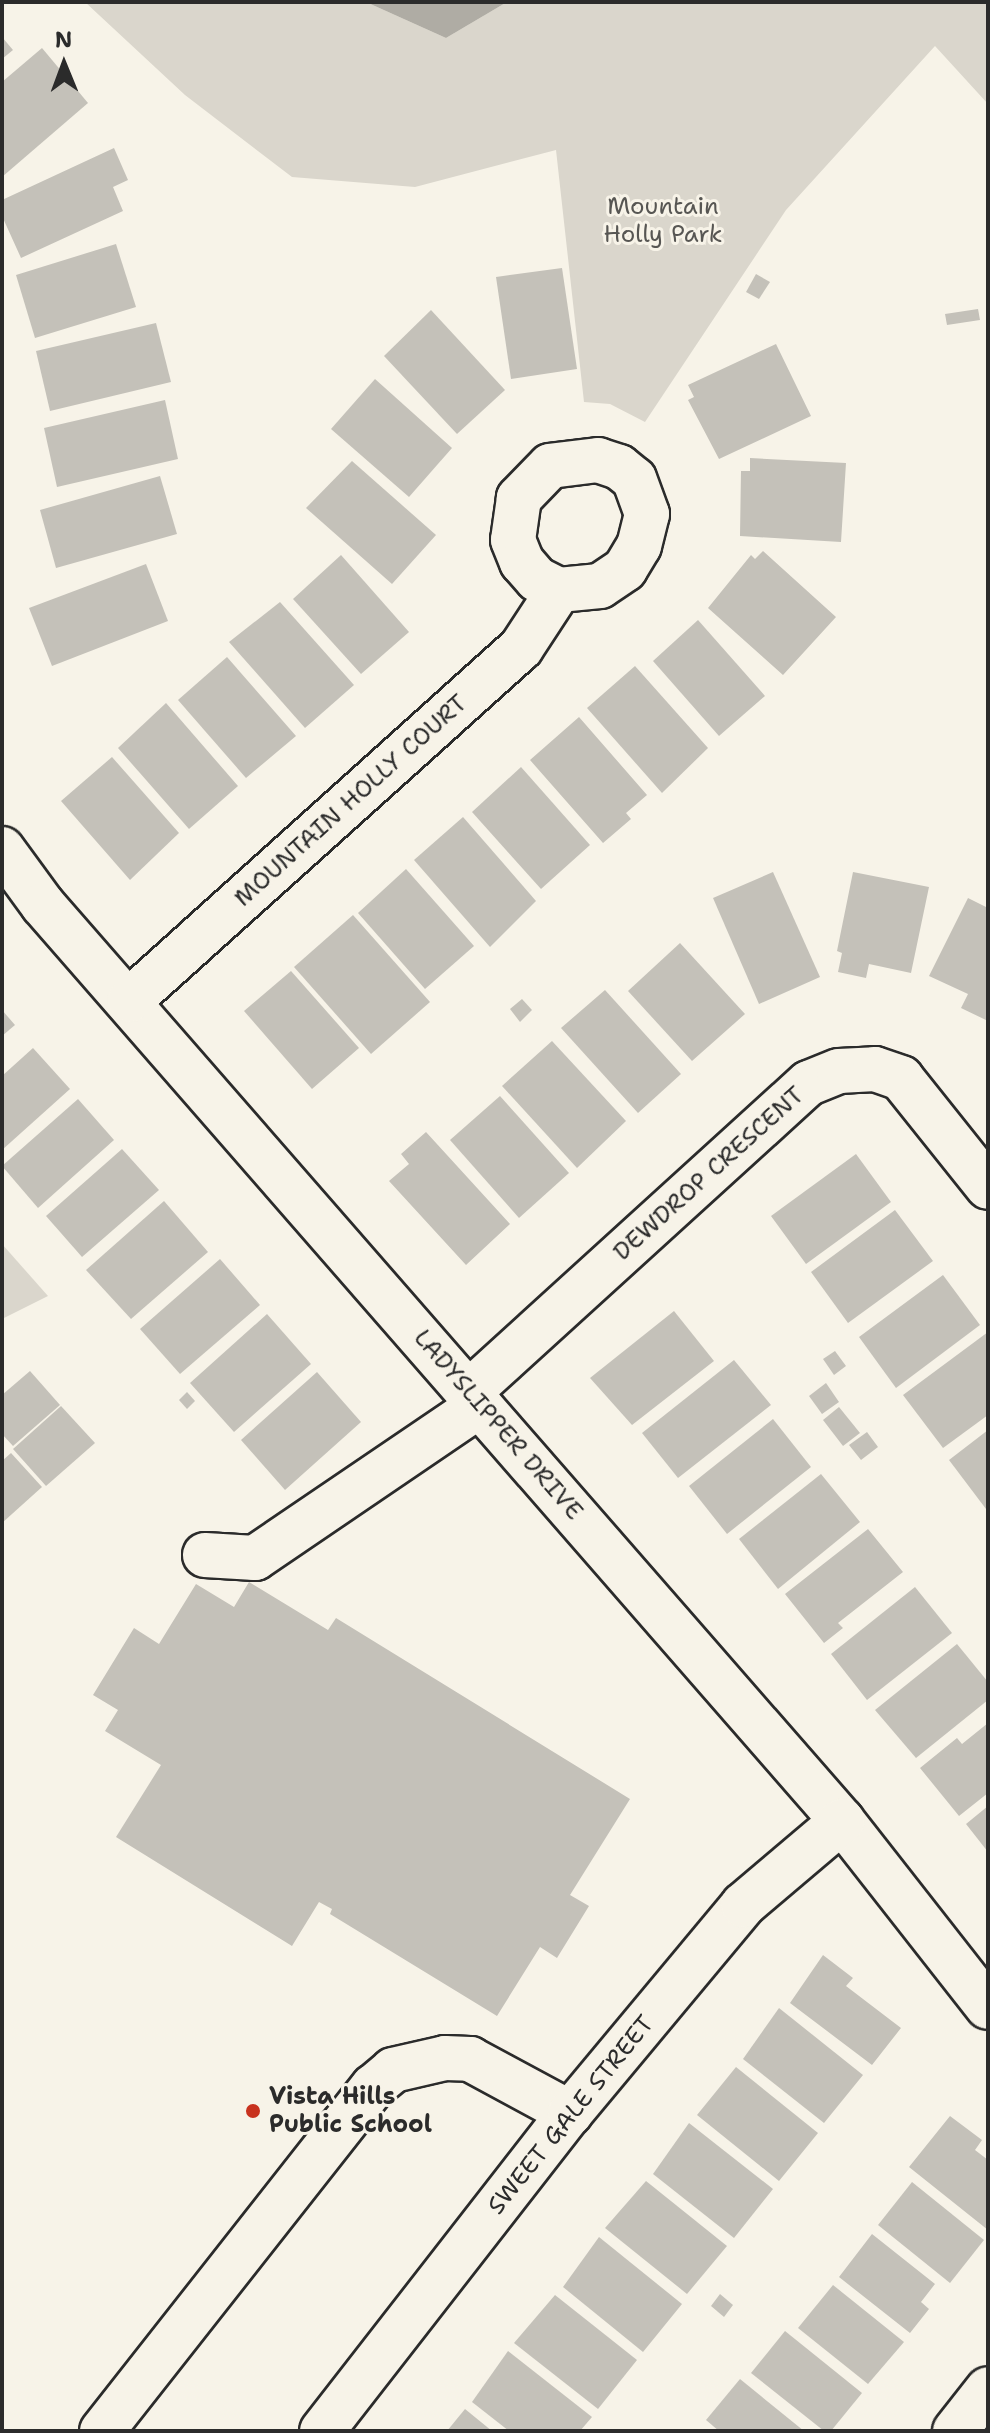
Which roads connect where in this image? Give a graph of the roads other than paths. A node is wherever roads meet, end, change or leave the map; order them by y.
1 (559, 590) dead end
2 (2, 849) edge
3 (130, 1000) junction
4 (988, 1187) edge
5 (475, 1399) junction
6 (205, 1555) dead end
7 (842, 1821) junction
8 (988, 2007) edge
9 (570, 2113) junction
10 (988, 2389) edge
11 (102, 2431) edge
12 (322, 2431) edge
13 (955, 2431) edge

1 - 3 street, MOUNTAIN HOLLY COURT
2 - 3 street, LADYSLIPPER DRIVE
3 - 5 street, LADYSLIPPER DRIVE
4 - 5 street, DEWDROP CRESCENT
5 - 6 street, DEWDROP CRESCENT
5 - 7 street, LADYSLIPPER DRIVE
7 - 8 street, LADYSLIPPER DRIVE
7 - 9 street, SWEET GALE STREET
9 - 11 street
9 - 12 street, SWEET GALE STREET
10 - 13 street

